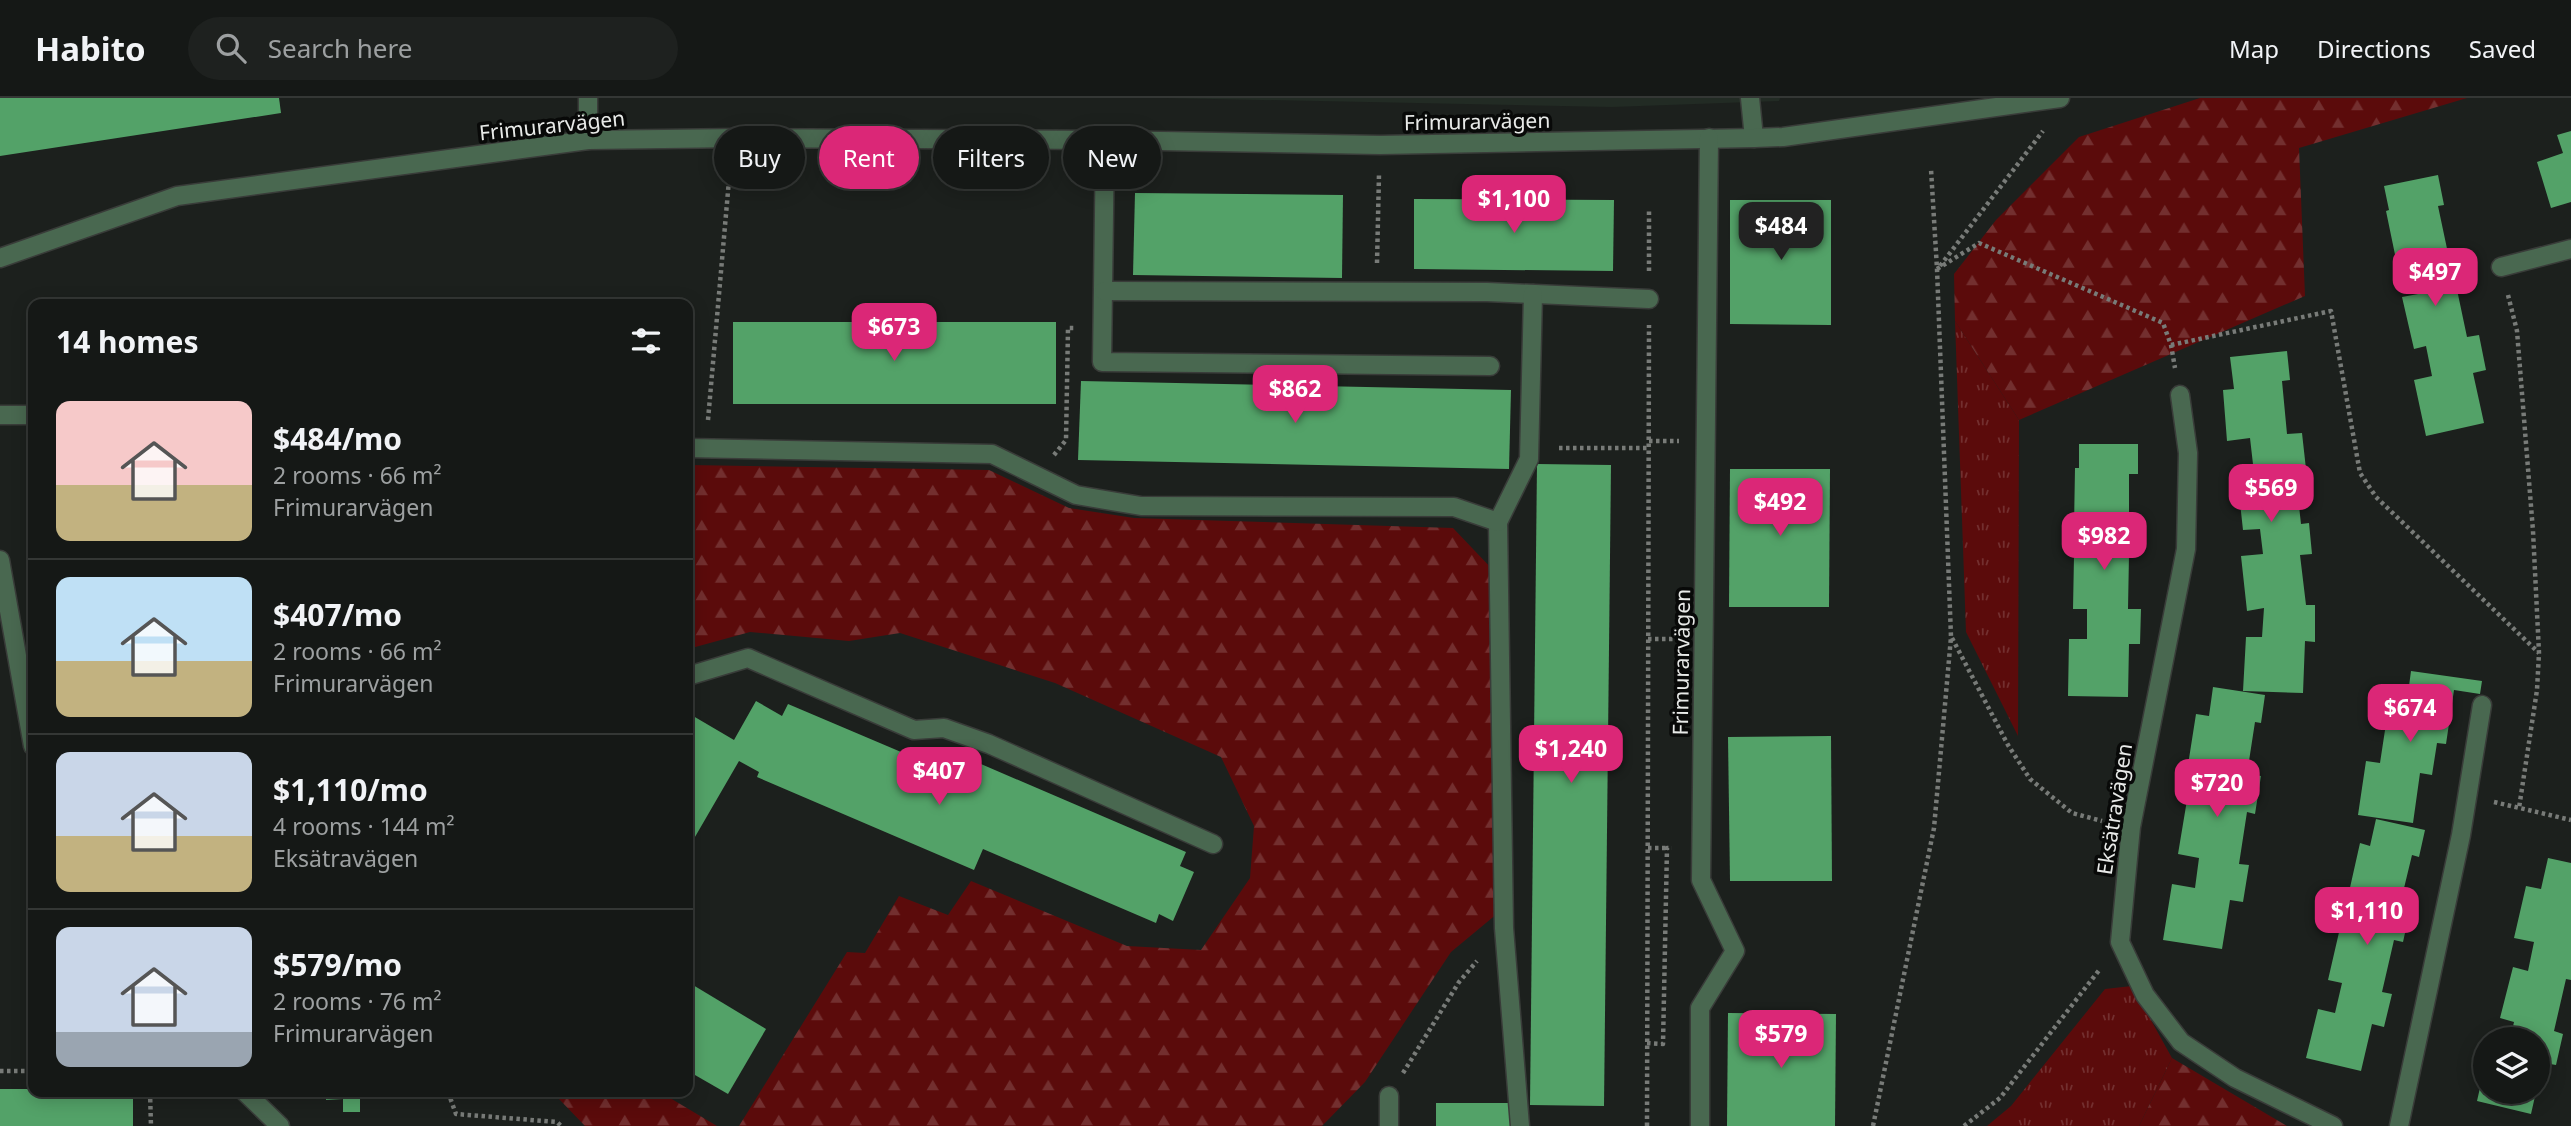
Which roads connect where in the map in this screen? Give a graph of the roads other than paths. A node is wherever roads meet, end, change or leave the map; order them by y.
1 (588, 98) edge
2 (1750, 98) edge
3 (2060, 98) edge
4 (1709, 138) junction
5 (1754, 138) junction
6 (588, 140) junction
7 (1063, 140) edge
8 (1161, 141) edge
9 (1105, 189) edge
10 (2571, 249) edge
11 (0, 258) edge
12 (2501, 267) road end
13 (1104, 291) junction
14 (1533, 294) junction
15 (1649, 299) road end
16 (1490, 366) dead end
17 (2180, 395) road end
18 (0, 415) edge
19 (28, 415) edge
20 (696, 448) edge
21 (1498, 522) junction
22 (0, 560) edge
23 (693, 674) edge
24 (2482, 705) dead end
25 (28, 718) edge
26 (1213, 844) dead end
27 (1389, 1096) road end
28 (250, 1097) edge
29 (280, 1126) edge
30 (1389, 1126) edge
31 (1520, 1126) edge
32 (1700, 1126) edge
33 (2333, 1126) edge
34 (2399, 1126) edge

1 - 6 street
2 - 5 street
3 - 5 street, Frimurarvägen
4 - 5 street, Frimurarvägen
4 - 8 street, Frimurarvägen
4 - 32 street, Frimurarvägen
6 - 7 street, Frimurarvägen
6 - 11 street, Frimurarvägen
9 - 13 street
10 - 12 street
13 - 14 street
13 - 16 street
14 - 15 street
14 - 21 street
17 - 33 street, Eksätravägen
18 - 19 street
20 - 21 street
21 - 31 street
22 - 25 street
23 - 26 street
24 - 34 street
27 - 30 street
28 - 29 street

